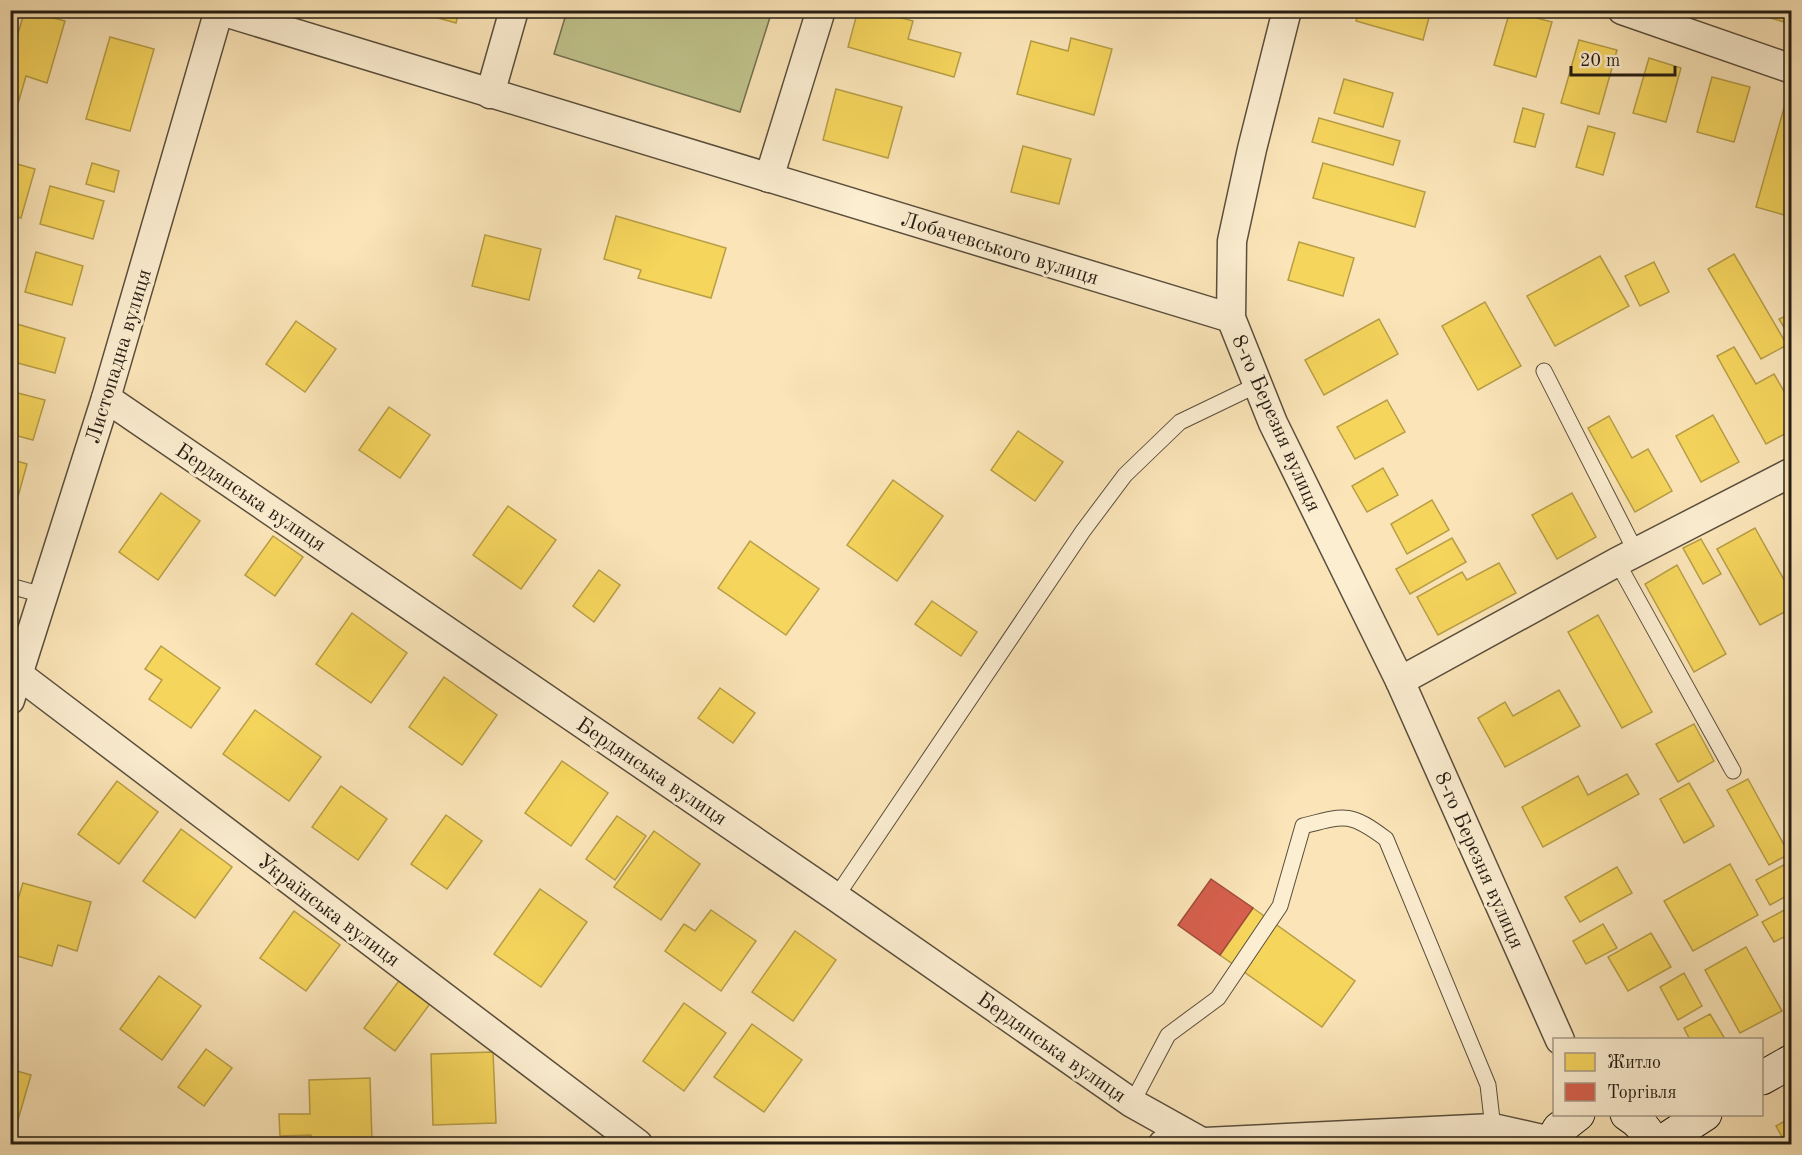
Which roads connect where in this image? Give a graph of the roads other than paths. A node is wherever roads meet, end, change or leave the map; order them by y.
1 (514, 10) edge
2 (821, 10) edge
3 (1287, 10) edge
4 (1622, 10) edge
5 (219, 11) edge
6 (1791, 69) edge
7 (490, 94) junction
8 (769, 178) junction
9 (1231, 318) junction
10 (1544, 371) dead end
11 (1257, 385) junction
12 (106, 398) junction
13 (1791, 472) edge
14 (1627, 557) junction
15 (10, 586) edge
16 (43, 595) junction
17 (1400, 681) junction
18 (15, 688) edge
19 (1733, 771) dead end
20 (836, 897) junction
21 (1559, 1038) edge
22 (1791, 1061) edge
23 (1763, 1077) edge
24 (1132, 1103) junction
25 (1575, 1116) edge
26 (1630, 1116) edge
27 (1702, 1116) edge
28 (1493, 1128) junction
29 (1200, 1142) junction
30 (1551, 1143) edge
31 (638, 1144) edge
32 (1163, 1144) edge
33 (1654, 1144) edge
34 (1659, 1144) edge

1 - 7 street
2 - 8 street
3 - 9 street, 8-го Березня вулиця
4 - 6 street
5 - 7 street, Лобачевського вулиця
5 - 12 street, Листопадна вулиця
7 - 8 street, Лобачевського вулиця
8 - 9 street, Лобачевського вулиця
9 - 11 street, 8-го Березня вулиця
10 - 14 lane
11 - 17 street, 8-го Березня вулиця
11 - 20 lane
12 - 16 street, Листопадна вулиця
12 - 20 street, Бердянська вулиця
13 - 14 street
14 - 17 street
14 - 19 lane
15 - 16 lane
16 - 18 street, Листопадна вулиця
17 - 21 street, 8-го Березня вулиця
18 - 31 street, Українська вулиця
20 - 24 street, Бердянська вулиця
22 - 23 street
24 - 28 lane
24 - 29 street, Бердянська вулиця
25 - 30 street
26 - 33 street
27 - 34 street
28 - 29 street
28 - 30 street
29 - 32 street

